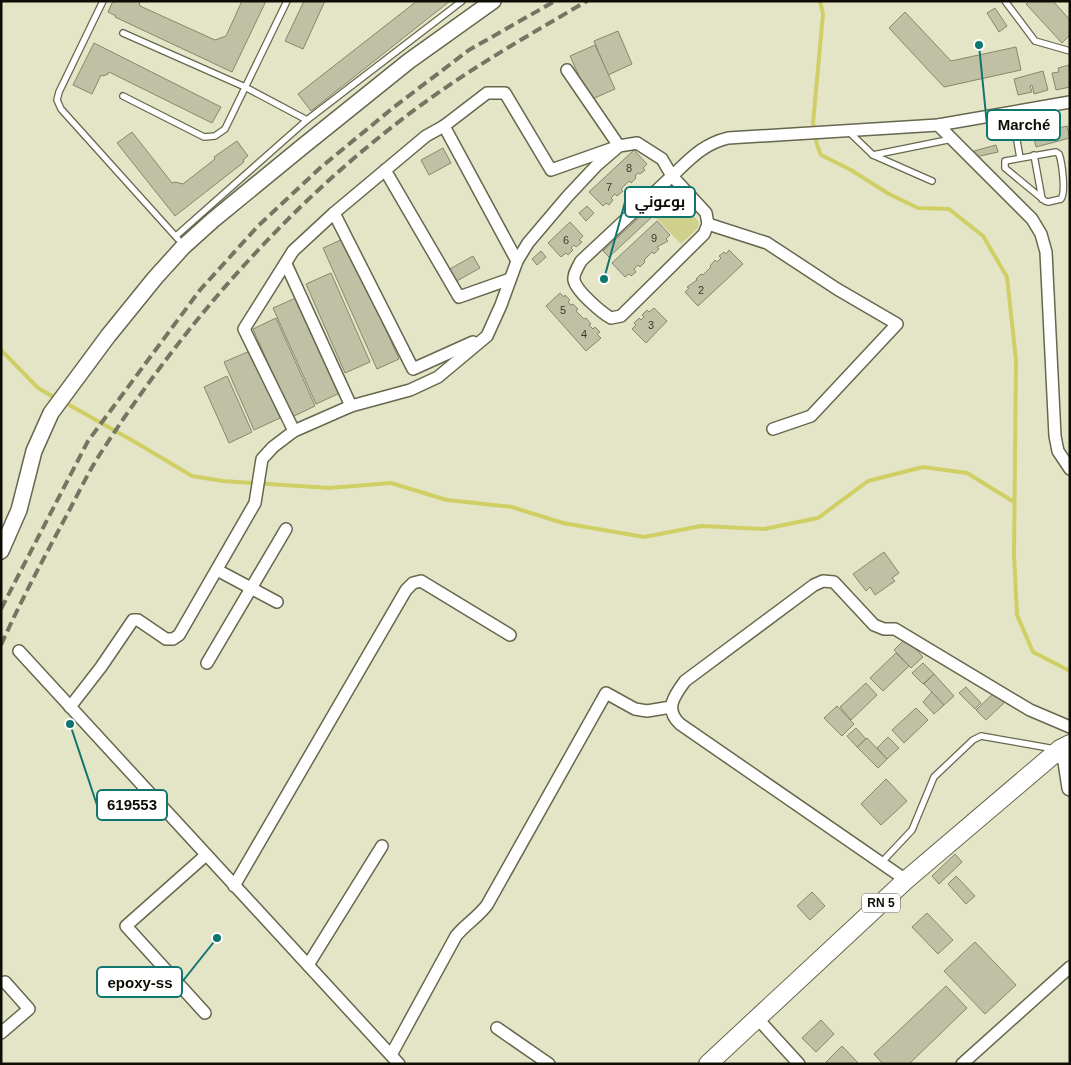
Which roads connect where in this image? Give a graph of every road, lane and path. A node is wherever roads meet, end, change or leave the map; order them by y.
1 (103, 1) edge
2 (286, 1) edge
3 (462, 1) edge
4 (493, 1) edge
5 (1005, 1) edge
6 (123, 33) dead end
7 (1070, 51) edge
8 (567, 70) dead end
9 (245, 87) junction
10 (123, 96) dead end
11 (1070, 102) edge
12 (1012, 112) junction
13 (307, 120) junction
14 (938, 125) junction
15 (444, 126) junction
16 (848, 131) junction
17 (952, 139) junction
18 (619, 146) junction
19 (873, 155) junction
20 (1034, 155) junction
21 (1020, 158) junction
22 (385, 170) junction
23 (672, 176) junction
24 (932, 181) dead end
25 (1042, 199) junction
26 (334, 213) junction
27 (708, 224) junction
28 (180, 241) junction
29 (517, 261) junction
30 (286, 264) junction
31 (510, 279) junction
32 (487, 336) junction
33 (350, 406) junction
34 (773, 430) dead end
35 (294, 431) junction
36 (1070, 469) edge
37 (286, 529) dead end
38 (1, 550) edge
39 (217, 570) junction
40 (251, 588) junction
41 (276, 602) dead end
42 (510, 635) dead end
43 (19, 651) dead end
44 (207, 663) dead end
45 (70, 707) junction
46 (671, 707) junction
47 (1070, 727) edge
48 (1066, 743) edge
49 (1070, 788) edge
50 (382, 846) dead end
51 (206, 855) junction
52 (880, 863) junction
53 (906, 880) junction
54 (234, 886) junction
55 (308, 965) junction
56 (1070, 967) edge
57 (5, 982) dead end
58 (205, 1013) dead end
59 (757, 1018) junction
60 (497, 1028) dead end
61 (1, 1033) edge
62 (395, 1060) edge
63 (970, 1061) edge
64 (549, 1064) edge
65 (708, 1064) edge
66 (799, 1064) edge

1 - 28 lane
2 - 9 lane
3 - 13 lane
4 - 28 main road
5 - 7 lane
6 - 9 lane
8 - 18 street
9 - 10 lane
9 - 13 lane
11 - 12 street
12 - 14 street
12 - 21 lane
13 - 28 lane
14 - 16 street
14 - 17 street
15 - 18 street
15 - 22 street
15 - 29 street
16 - 19 lane
16 - 23 street
17 - 19 lane
17 - 36 street
18 - 23 street
18 - 29 street
19 - 24 lane
20 - 21 lane
20 - 25 lane
20 - 25 lane
21 - 25 lane
22 - 26 street
22 - 31 street
23 - 27 street
23 - 27 street
26 - 30 street
26 - 32 street
27 - 34 street
28 - 38 main road
29 - 31 street
30 - 33 street
30 - 35 street
31 - 32 street
32 - 33 street
33 - 35 street
35 - 39 street
37 - 40 street
39 - 40 street
39 - 45 street
40 - 41 street
40 - 44 street
42 - 54 street
43 - 45 street
45 - 51 street
46 - 47 street
46 - 52 street
46 - 62 street
48 - 49 main road
48 - 52 lane
48 - 53 main road, RN 5
50 - 55 street
51 - 54 street
51 - 58 street
52 - 53 street
53 - 59 main road, RN 5
54 - 55 street
55 - 62 street
56 - 63 street
57 - 61 street
59 - 65 main road, RN 5
59 - 66 street
60 - 64 street

